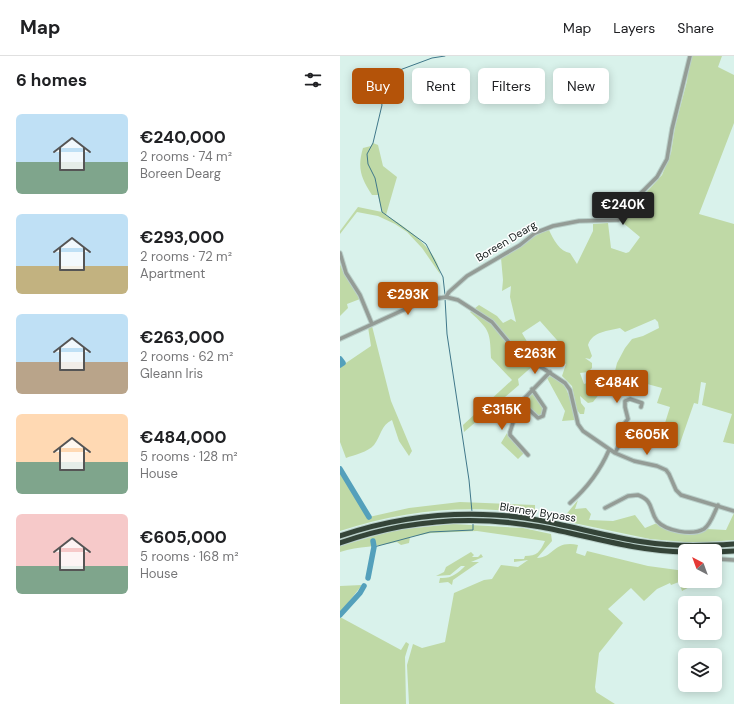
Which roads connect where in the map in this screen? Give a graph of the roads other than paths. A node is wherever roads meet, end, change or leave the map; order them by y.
1 (690, 56) edge
2 (340, 253) edge
3 (445, 297) junction
4 (372, 324) junction
5 (340, 339) edge
6 (550, 372) junction
7 (532, 389) junction
8 (521, 402) junction
9 (641, 407) dead end
10 (608, 450) junction
11 (615, 453) junction
12 (528, 455) dead end
13 (570, 503) dead end
14 (718, 505) junction
15 (605, 508) dead end
16 (734, 510) edge
17 (340, 536) edge
18 (340, 543) edge
19 (734, 544) edge
20 (734, 550) edge
21 (722, 551) edge
22 (667, 552) junction
23 (678, 552) edge
24 (678, 554) edge
25 (722, 559) edge
26 (734, 560) edge

1 - 3 street, Boreen Dearg
2 - 4 street
3 - 4 street
3 - 6 street
4 - 5 street
6 - 7 street
6 - 10 street
7 - 8 street
7 - 8 street
8 - 12 street
9 - 11 street
10 - 11 street
10 - 13 street
11 - 14 street
14 - 15 street
14 - 16 street
17 - 19 highway, Blarney Bypass
18 - 22 highway, Blarney Bypass
20 - 21 highway
22 - 23 highway
22 - 24 highway
25 - 26 street

